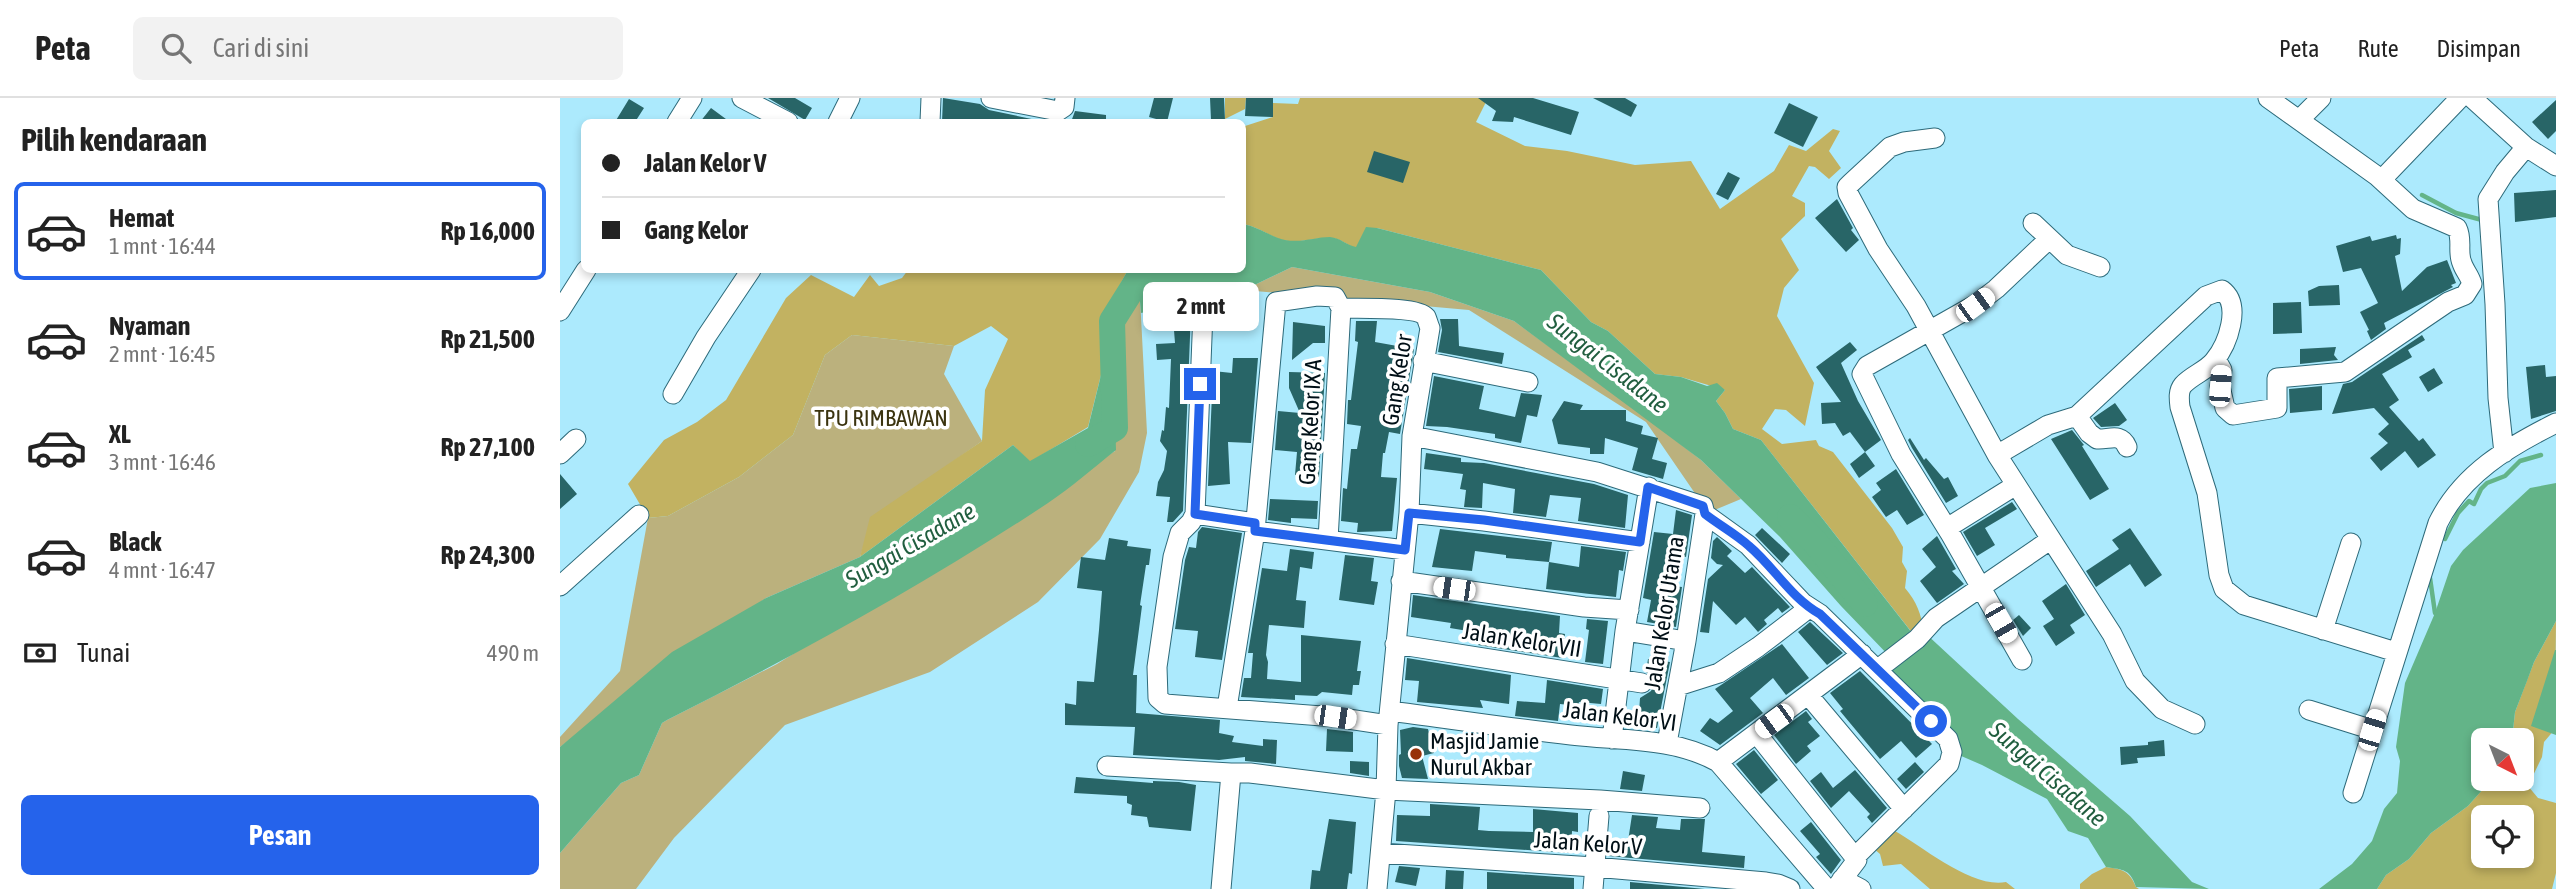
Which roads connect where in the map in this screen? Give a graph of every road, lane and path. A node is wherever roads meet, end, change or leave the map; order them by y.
1 (692, 98) edge
2 (742, 98) edge
3 (850, 98) edge
4 (930, 98) edge
5 (991, 98) edge
6 (1065, 98) edge
7 (2268, 98) edge
8 (2320, 98) edge
9 (2472, 99) edge
10 (2305, 114) dead end
11 (679, 119) edge
12 (782, 119) edge
13 (840, 119) edge
14 (930, 119) edge
15 (1935, 138) dead end
16 (2526, 147) junction
17 (2554, 161) edge
18 (2388, 173) dead end
19 (2033, 223) dead end
20 (2049, 239) junction
21 (2100, 267) dead end
22 (584, 273) edge
23 (749, 273) edge
24 (1341, 307) junction
25 (560, 311) edge
26 (1203, 312) dead end
27 (1930, 333) junction
28 (2216, 359) junction
29 (1423, 361) junction
30 (1528, 382) dead end
31 (673, 394) dead end
32 (2077, 416) junction
33 (2556, 423) edge
34 (1412, 436) junction
35 (576, 439) dead end
36 (2127, 447) dead end
37 (2504, 453) junction
38 (560, 454) edge
39 (1997, 456) junction
40 (2016, 485) junction
41 (1648, 487) junction
42 (1409, 513) junction
43 (1195, 514) junction
44 (1705, 514) junction
45 (639, 515) dead end
46 (1255, 527) junction
47 (1947, 528) junction
48 (1328, 540) junction
49 (2050, 540) junction
50 (1640, 542) junction
51 (2351, 542) dead end
52 (1405, 550) junction
53 (1401, 581) junction
54 (560, 586) edge
55 (1980, 586) junction
56 (1808, 608) junction
57 (1629, 610) junction
58 (2323, 630) junction
59 (1625, 631) junction
60 (1686, 641) junction
61 (1395, 644) junction
62 (2396, 652) junction
63 (1862, 654) junction
64 (2022, 660) dead end
65 (1886, 665) junction
66 (1619, 680) junction
67 (1642, 682) dead end
68 (1678, 686) junction
69 (1809, 696) junction
70 (1227, 708) junction
71 (2309, 710) dead end
72 (1389, 718) junction
73 (2195, 723) dead end
74 (2372, 730) junction
75 (1757, 734) junction
76 (1612, 739) junction
77 (1667, 743) junction
78 (1718, 762) junction
79 (1107, 766) dead end
80 (1231, 773) junction
81 (1386, 790) junction
82 (2353, 793) dead end
83 (1700, 808) dead end
84 (1904, 809) junction
85 (1599, 816) dead end
86 (1381, 853) junction
87 (1855, 857) junction
88 (1594, 867) junction
89 (1835, 886) edge
90 (1221, 889) edge
91 (1377, 889) edge
92 (1593, 889) edge
93 (1790, 889) edge
94 (1861, 889) edge

1 - 11 street
2 - 12 street
3 - 13 street
4 - 14 street
5 - 6 street
7 - 28 street
8 - 10 street
9 - 16 street
9 - 18 street
15 - 27 street
16 - 17 street
16 - 37 street
19 - 20 street
20 - 21 street
20 - 27 street
22 - 25 street
23 - 31 street
24 - 29 street, Gang Kelor
24 - 46 street, Gang Kelor
24 - 48 street, Gang Kelor IX A
26 - 43 street
27 - 39 street
27 - 47 street
28 - 32 street
28 - 58 street
29 - 30 street
29 - 34 street, Gang Kelor
32 - 36 street
32 - 39 street
33 - 37 street
34 - 41 street, Jalan Kelor Utama
34 - 42 street, Gang Kelor
35 - 38 street
37 - 62 street
39 - 40 street
40 - 47 street
40 - 49 street
41 - 44 street, Jalan Kelor Utama
41 - 50 street, Jalan Kelor Utama
42 - 50 street
42 - 52 street, Gang Kelor
43 - 46 street
43 - 70 street
44 - 56 street
44 - 60 street, Jalan Kelor Utama
45 - 54 street
46 - 48 street
46 - 70 street, Gang Kelor
47 - 55 street
48 - 52 street
49 - 55 street
49 - 73 street
50 - 57 street, Jalan Kelor Utama
51 - 58 street
52 - 53 street, Gang Kelor
53 - 57 street, Jalan Kelor Utama
53 - 61 street, Gang Kelor
55 - 64 street
55 - 65 street
56 - 63 street
56 - 68 street
57 - 59 street, Jalan Kelor Utama
58 - 62 street
59 - 60 street
59 - 66 street, Jalan Kelor Utama
60 - 68 street, Jalan Kelor Utama
61 - 66 street, Jalan Kelor VII
61 - 72 street, Gang Kelor
62 - 74 street
63 - 65 street
63 - 69 street
65 - 84 street
66 - 67 street, Jalan Kelor VII
66 - 76 street, Jalan Kelor Utama
68 - 77 street, Jalan Kelor Utama
69 - 75 street
69 - 84 street
70 - 72 street
71 - 74 street
72 - 76 street, Jalan Kelor VI
72 - 81 street, Gang Kelor
74 - 82 street
75 - 78 street
75 - 87 street
76 - 77 street, Jalan Kelor VI
77 - 78 street, Jalan Kelor VI
78 - 89 street, Jalan Kelor VI
79 - 80 street
80 - 81 street
80 - 90 street
81 - 83 street
81 - 86 street, Gang Kelor
84 - 87 street
85 - 88 street
86 - 88 street, Jalan Kelor V
86 - 91 street, Gang Kelor
87 - 89 street
88 - 92 street
88 - 93 street, Jalan Kelor V
89 - 94 street, Jalan Kelor VI

